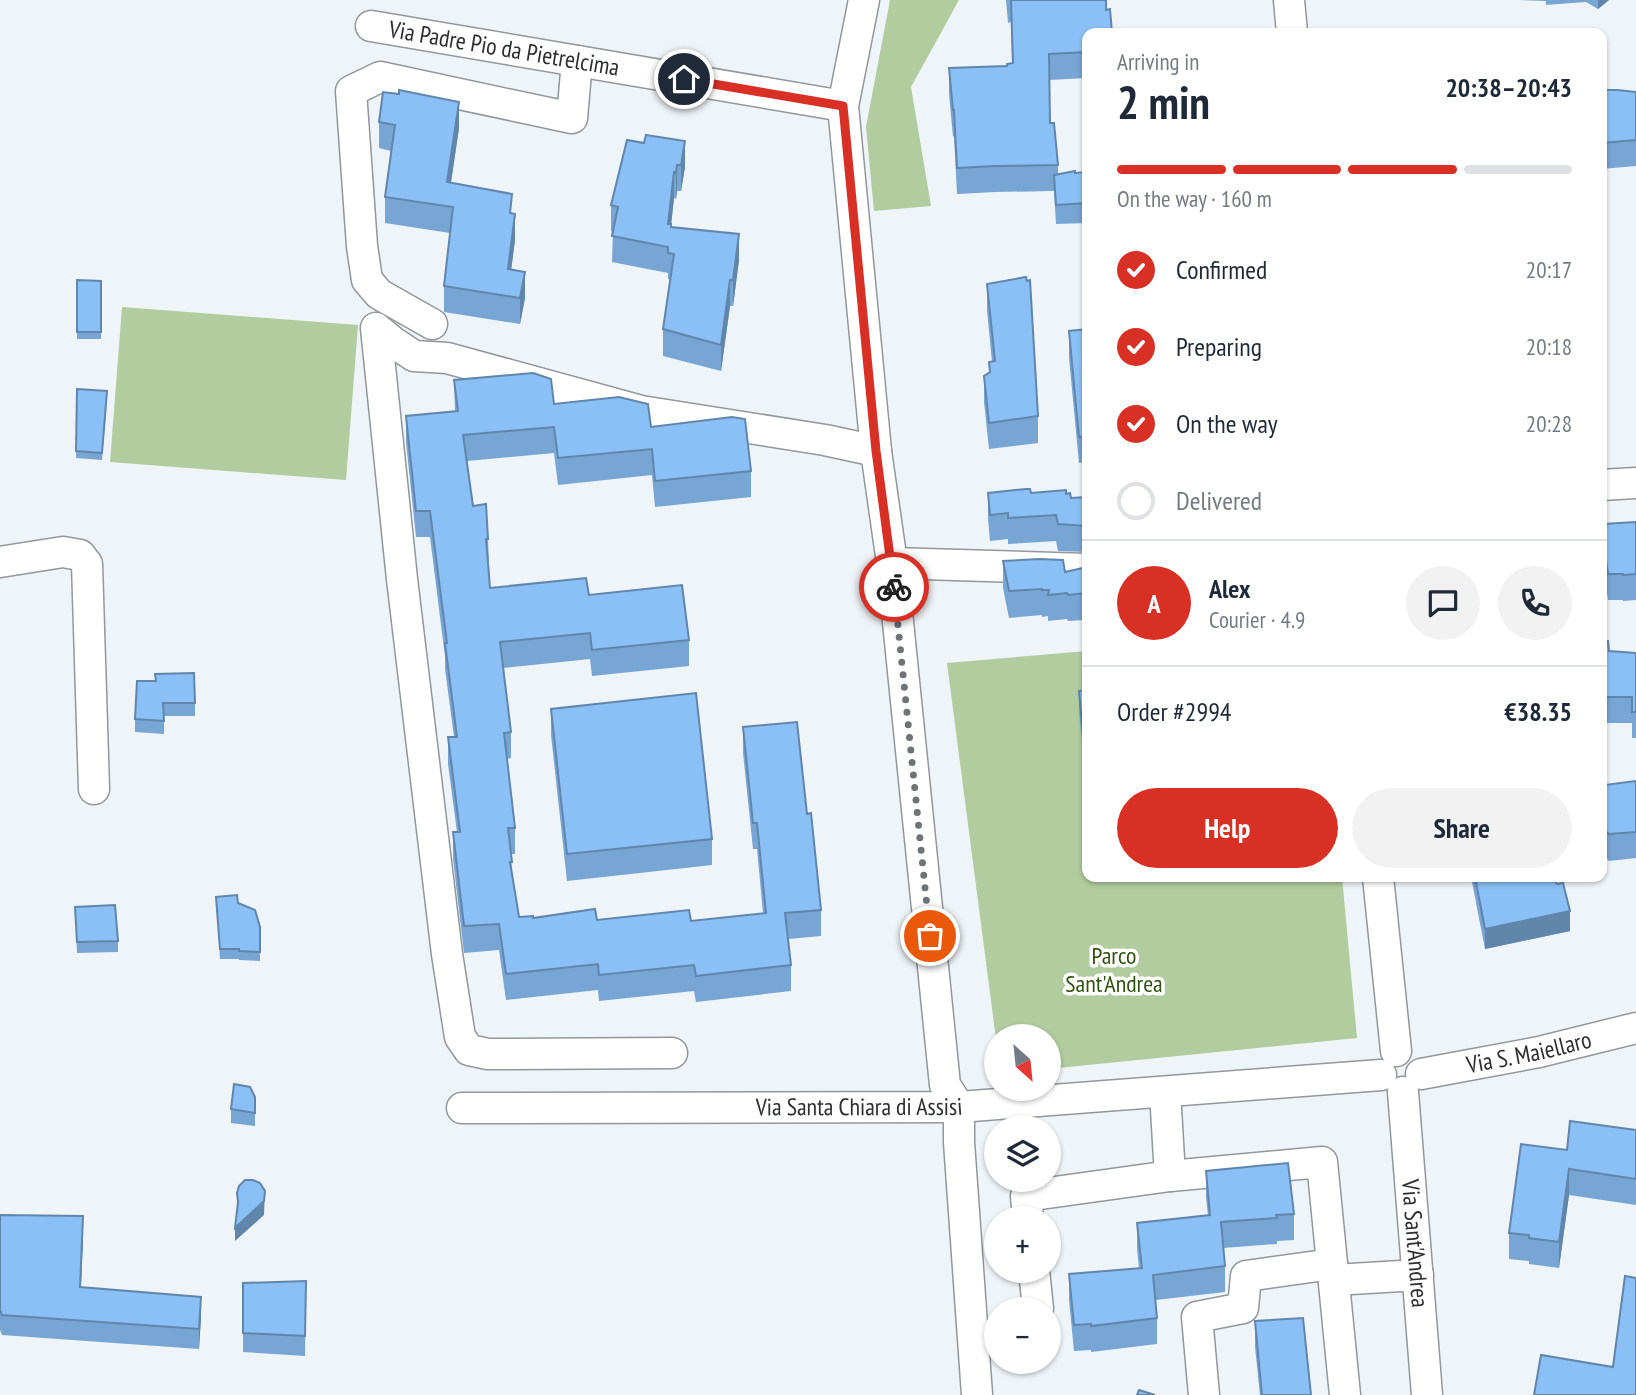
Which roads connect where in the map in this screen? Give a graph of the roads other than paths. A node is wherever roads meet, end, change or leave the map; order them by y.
1 (864, 0) edge
2 (1289, 0) edge
3 (371, 26) dead end
4 (1292, 28) edge
5 (577, 61) junction
6 (843, 106) junction
7 (432, 324) dead end
8 (876, 451) junction
9 (1636, 483) edge
10 (1607, 485) edge
11 (0, 562) edge
12 (892, 563) junction
13 (1082, 569) edge
14 (94, 789) dead end
15 (1379, 882) edge
16 (1636, 1028) edge
17 (672, 1053) dead end
18 (1400, 1073) junction
19 (1165, 1092) junction
20 (959, 1107) junction
21 (462, 1108) dead end
22 (1170, 1176) junction
23 (1027, 1206) edge
24 (1333, 1272) junction
25 (1418, 1275) junction
26 (977, 1395) edge
27 (1204, 1395) edge
28 (1345, 1395) edge
29 (1427, 1395) edge

1 - 6 street
2 - 4 street
3 - 5 street, Via Padre Pio da Pietrelcima
5 - 6 street, Via Padre Pio da Pietrelcima
5 - 7 street
6 - 8 street
8 - 12 street
8 - 17 street
9 - 10 street
11 - 14 street
12 - 13 street
12 - 20 street
15 - 18 street, Via Sant'Andrea
16 - 18 street, Via S. Maiellaro
18 - 19 street, Via Santa Chiara di Assisi
18 - 25 street, Via Sant'Andrea
19 - 20 street, Via Santa Chiara di Assisi
19 - 22 street
20 - 21 street, Via Santa Chiara di Assisi
20 - 26 street
22 - 23 street
22 - 24 street
24 - 25 street
24 - 27 street
24 - 28 street
25 - 29 street, Via Sant'Andrea

